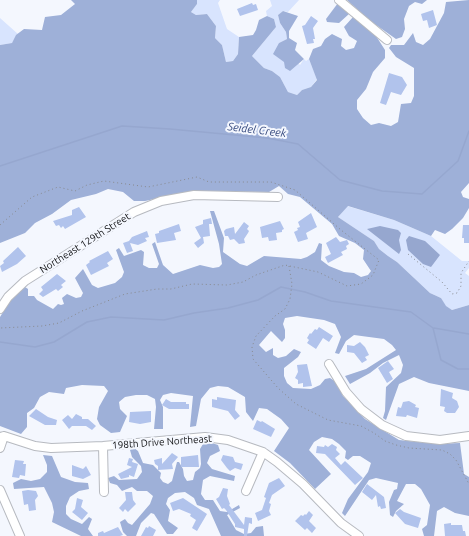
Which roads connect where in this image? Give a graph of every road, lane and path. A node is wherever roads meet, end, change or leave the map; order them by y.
1 (339, 0) edge
2 (387, 40) dead end
3 (278, 197) dead end
4 (0, 225) edge
5 (408, 254) dead end
6 (469, 261) edge
7 (289, 266) junction
8 (0, 309) edge
9 (0, 328) edge
10 (329, 364) dead end
11 (1, 435) edge
12 (469, 436) edge
13 (103, 446) junction
14 (0, 448) edge
15 (263, 452) junction
16 (469, 484) edge
17 (0, 490) edge
18 (246, 491) dead end
19 (104, 492) dead end
20 (20, 536) edge
21 (358, 536) edge

1 - 2 street
3 - 8 street, Northeast 129th Street
4 - 7 path
5 - 6 path
7 - 9 path
7 - 16 path
10 - 12 street
11 - 13 street, 198th Drive Northeast
11 - 14 street
13 - 15 street, 198th Drive Northeast
13 - 19 street
15 - 18 street
15 - 21 street, 198th Drive Northeast
17 - 20 street

